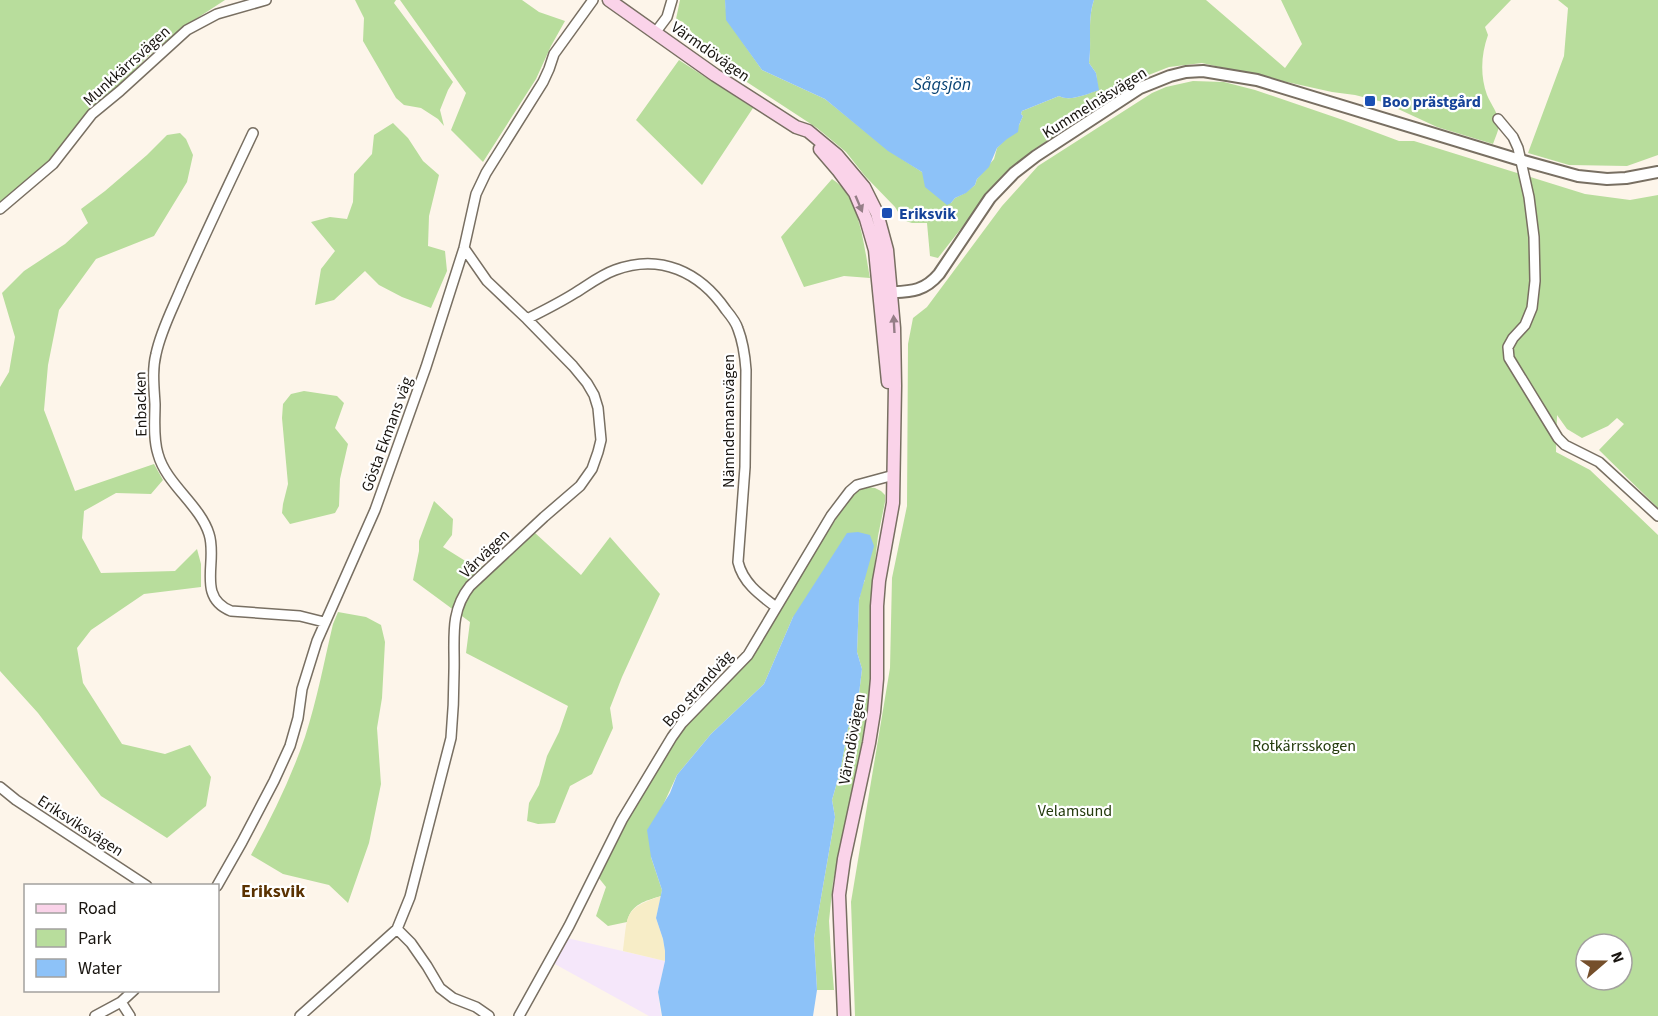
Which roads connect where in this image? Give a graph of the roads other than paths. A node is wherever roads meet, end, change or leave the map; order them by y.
1 (266, 0) edge
2 (593, 0) edge
3 (609, 0) edge
4 (672, 0) edge
5 (656, 33) junction
6 (1498, 119) dead end
7 (253, 133) dead end
8 (1520, 160) junction
9 (1658, 172) edge
10 (0, 209) edge
11 (464, 248) junction
12 (885, 293) junction
13 (527, 319) junction
14 (894, 471) junction
15 (1658, 516) edge
16 (776, 606) junction
17 (324, 622) junction
18 (0, 787) edge
19 (145, 884) edge
20 (218, 884) edge
21 (398, 928) junction
22 (132, 992) edge
23 (121, 1002) junction
24 (95, 1016) edge
25 (130, 1016) edge
26 (300, 1016) edge
27 (489, 1016) edge
28 (519, 1016) edge
29 (844, 1016) edge

1 - 10 street, Munkkärrsvägen
2 - 11 street, Gösta Ekmans väg
3 - 5 main road, Värmdövägen
4 - 5 street
5 - 12 main road, Värmdövägen
6 - 8 street
7 - 17 street, Enbacken
8 - 9 street, Kummelnäsvägen
8 - 12 street, Kummelnäsvägen
8 - 15 street
11 - 13 street, Vårvägen
11 - 17 street, Gösta Ekmans väg
12 - 14 main road, Värmdövägen
13 - 16 street, Nämndemansvägen
13 - 21 street, Vårvägen
14 - 16 street, Boo strandväg
14 - 29 main road, Värmdövägen
16 - 28 street, Boo strandväg
17 - 20 street, Gösta Ekmans väg
18 - 19 street, Eriksviksvägen
21 - 26 street, Vårvägen
21 - 27 street
22 - 23 street
23 - 24 street
23 - 25 street

